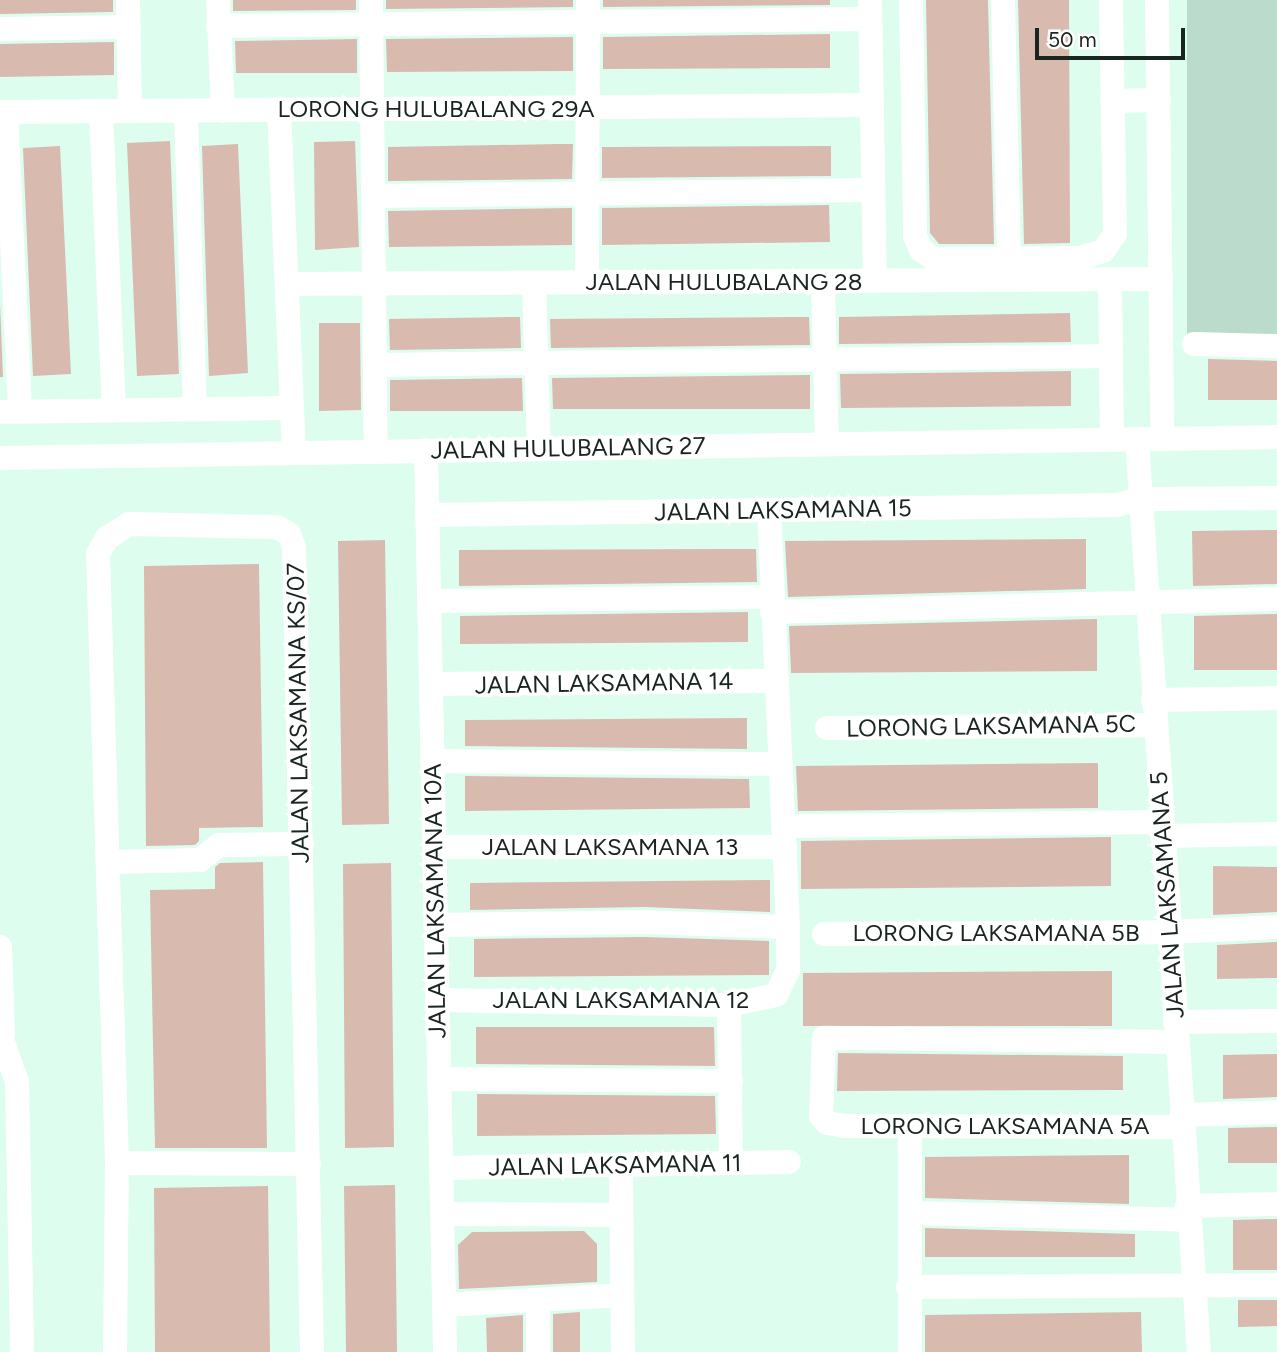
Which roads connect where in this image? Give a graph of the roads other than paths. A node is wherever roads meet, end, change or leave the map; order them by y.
1 (128, 0) edge
2 (218, 0) edge
3 (911, 0) edge
4 (1003, 0) edge
5 (1111, 0) edge
6 (1157, 0) edge
7 (870, 10) edge
8 (588, 11) edge
9 (371, 12) edge
10 (219, 26) junction
11 (128, 27) junction
12 (0, 29) edge
13 (1159, 100) junction
14 (1112, 101) junction
15 (588, 107) junction
16 (373, 109) junction
17 (223, 110) junction
18 (279, 110) junction
19 (872, 110) junction
20 (101, 111) junction
21 (130, 111) junction
22 (186, 111) junction
23 (3, 112) edge
24 (913, 114) junction
25 (873, 190) junction
26 (587, 194) junction
27 (373, 196) junction
28 (1009, 258) junction
29 (1110, 279) junction
30 (1161, 279) junction
31 (822, 281) junction
32 (875, 281) junction
33 (534, 282) junction
34 (587, 282) junction
35 (287, 284) junction
36 (374, 284) junction
37 (1194, 344) dead end
38 (1277, 346) edge
39 (1111, 356) junction
40 (825, 362) junction
41 (537, 363) junction
42 (375, 365) junction
43 (291, 408) junction
44 (195, 409) junction
45 (114, 410) junction
46 (10, 412) edge
47 (1277, 437) edge
48 (1125, 439) junction
49 (1162, 439) junction
50 (827, 444) junction
51 (539, 449) junction
52 (426, 450) junction
53 (376, 451) junction
54 (294, 453) junction
55 (0, 458) edge
56 (1277, 498) edge
57 (1139, 499) junction
58 (769, 510) junction
59 (427, 516) junction
60 (1277, 599) edge
61 (429, 601) junction
62 (1146, 602) junction
63 (772, 604) junction
64 (777, 681) junction
65 (431, 684) junction
66 (1277, 698) edge
67 (1153, 699) junction
68 (1156, 725) junction
69 (827, 728) dead end
70 (432, 761) junction
71 (781, 764) junction
72 (1162, 829) junction
73 (1277, 834) edge
74 (785, 836) junction
75 (302, 844) junction
76 (434, 847) junction
77 (109, 862) junction
78 (436, 925) junction
79 (788, 927) junction
80 (1277, 927) edge
81 (1169, 932) junction
82 (824, 933) dead end
83 (0, 947) edge
84 (437, 1000) junction
85 (729, 1004) junction
86 (1277, 1021) edge
87 (1175, 1032) junction
88 (1, 1034) edge
89 (439, 1079) junction
90 (731, 1081) junction
91 (1277, 1112) edge
92 (1182, 1121) junction
93 (910, 1126) junction
94 (789, 1162) dead end
95 (117, 1163) junction
96 (732, 1163) junction
97 (309, 1164) junction
98 (621, 1165) junction
99 (442, 1168) junction
100 (1277, 1204) edge
101 (909, 1213) junction
102 (1188, 1213) junction
103 (442, 1214) junction
104 (621, 1215) junction
105 (1277, 1284) edge
106 (908, 1287) junction
107 (1193, 1288) junction
108 (622, 1295) junction
109 (538, 1300) junction
110 (444, 1305) junction
111 (630, 1349) edge
112 (22, 1352) edge
113 (115, 1352) edge
114 (312, 1352) edge
115 (445, 1352) edge
116 (538, 1352) edge
117 (910, 1352) edge
118 (1199, 1352) edge

1 - 11 street
2 - 10 street
3 - 24 street
4 - 28 street
5 - 14 street
6 - 13 street
7 - 8 street
7 - 19 street
8 - 9 street
8 - 15 street
9 - 10 street
9 - 16 street
10 - 17 street
11 - 12 street
11 - 21 street
13 - 14 street
13 - 30 street
14 - 28 street
15 - 16 street, LORONG HULUBALANG 29A
15 - 19 street, LORONG HULUBALANG 29A
15 - 26 street
16 - 18 street, LORONG HULUBALANG 29A
16 - 27 street
17 - 18 street, LORONG HULUBALANG 29A
17 - 22 street, LORONG HULUBALANG 29A
18 - 35 street
19 - 24 street, LORONG HULUBALANG 29A
19 - 25 street
20 - 21 street, LORONG HULUBALANG 29A
20 - 23 street, LORONG HULUBALANG 29A
20 - 45 street
21 - 22 street, LORONG HULUBALANG 29A
22 - 44 street
23 - 46 street
24 - 28 street
25 - 26 street
25 - 32 street
26 - 27 street
26 - 34 street
27 - 36 street
29 - 30 street, JALAN HULUBALANG 28
29 - 32 street, JALAN HULUBALANG 28
29 - 39 street, JALAN LAKSAMANA 5
30 - 49 street
31 - 32 street, JALAN HULUBALANG 28
31 - 34 street, JALAN HULUBALANG 28
31 - 40 street
33 - 34 street, JALAN HULUBALANG 28
33 - 36 street, JALAN HULUBALANG 28
33 - 41 street
35 - 36 street, JALAN HULUBALANG 28
35 - 43 street
36 - 42 street
37 - 38 street
39 - 40 street
39 - 48 street, JALAN LAKSAMANA 5
40 - 41 street
40 - 50 street
41 - 42 street
41 - 51 street
42 - 53 street
43 - 44 street
43 - 54 street
44 - 45 street
45 - 46 street
47 - 49 street, JALAN HULUBALANG 27
48 - 49 street, JALAN HULUBALANG 27
48 - 50 street, JALAN HULUBALANG 27
48 - 57 street, JALAN LAKSAMANA 5
50 - 51 street, JALAN HULUBALANG 27
51 - 52 street, JALAN HULUBALANG 27
52 - 53 street, JALAN HULUBALANG 27
52 - 59 street, JALAN LAKSAMANA 10A
53 - 54 street, JALAN HULUBALANG 27
54 - 55 street, JALAN HULUBALANG 27
56 - 57 street, JALAN LAKSAMANA 15
57 - 58 street, JALAN LAKSAMANA 15
57 - 62 street, JALAN LAKSAMANA 5
58 - 59 street, JALAN LAKSAMANA 15
58 - 63 street
59 - 61 street, JALAN LAKSAMANA 10A
60 - 62 street
61 - 63 street
61 - 65 street, JALAN LAKSAMANA 10A
62 - 63 street
62 - 67 street, JALAN LAKSAMANA 5
63 - 64 street
64 - 65 street, JALAN LAKSAMANA 14
64 - 71 street
65 - 70 street, JALAN LAKSAMANA 10A
66 - 67 street
67 - 68 street, JALAN LAKSAMANA 5
68 - 69 street, LORONG LAKSAMANA 5C
68 - 72 street, JALAN LAKSAMANA 5
70 - 71 street
70 - 76 street, JALAN LAKSAMANA 10A
71 - 74 street
72 - 73 street, JALAN LAKSAMANA 13
72 - 74 street, JALAN LAKSAMANA 13
72 - 81 street, JALAN LAKSAMANA 5
74 - 76 street, JALAN LAKSAMANA 13
74 - 79 street
75 - 77 street
75 - 77 street, JALAN LAKSAMANA KS/07
75 - 97 street, JALAN LAKSAMANA KS/07
76 - 78 street, JALAN LAKSAMANA 10A
77 - 95 street, JALAN LAKSAMANA KS/07
78 - 79 street
78 - 84 street, JALAN LAKSAMANA 10A
79 - 85 street, JALAN LAKSAMANA 12
80 - 81 street, LORONG LAKSAMANA 5B
81 - 82 street, LORONG LAKSAMANA 5B
81 - 87 street, JALAN LAKSAMANA 5
83 - 88 street
84 - 85 street, JALAN LAKSAMANA 12
84 - 89 street, JALAN LAKSAMANA 10A
85 - 90 street
86 - 87 street
87 - 92 street, JALAN LAKSAMANA 5
87 - 93 street, LORONG LAKSAMANA 5A
88 - 112 street
89 - 90 street
89 - 99 street, JALAN LAKSAMANA 10A
90 - 96 street
91 - 92 street, LORONG LAKSAMANA 5A
92 - 93 street, LORONG LAKSAMANA 5A
92 - 102 street, JALAN LAKSAMANA 5
93 - 101 street
94 - 96 street, JALAN LAKSAMANA 11
95 - 97 street
95 - 113 street, JALAN LAKSAMANA KS/07
96 - 98 street, JALAN LAKSAMANA 11
97 - 114 street, JALAN LAKSAMANA KS/07
98 - 99 street, JALAN LAKSAMANA 11
98 - 104 street
99 - 103 street, JALAN LAKSAMANA 10A
100 - 102 street
101 - 102 street
101 - 106 street
102 - 107 street, JALAN LAKSAMANA 5
103 - 104 street
103 - 110 street, JALAN LAKSAMANA 10A
104 - 108 street
105 - 107 street
106 - 107 street
106 - 117 street
107 - 118 street, JALAN LAKSAMANA 5
108 - 109 street
108 - 111 street
109 - 110 street
109 - 116 street
110 - 115 street, JALAN LAKSAMANA 10A

